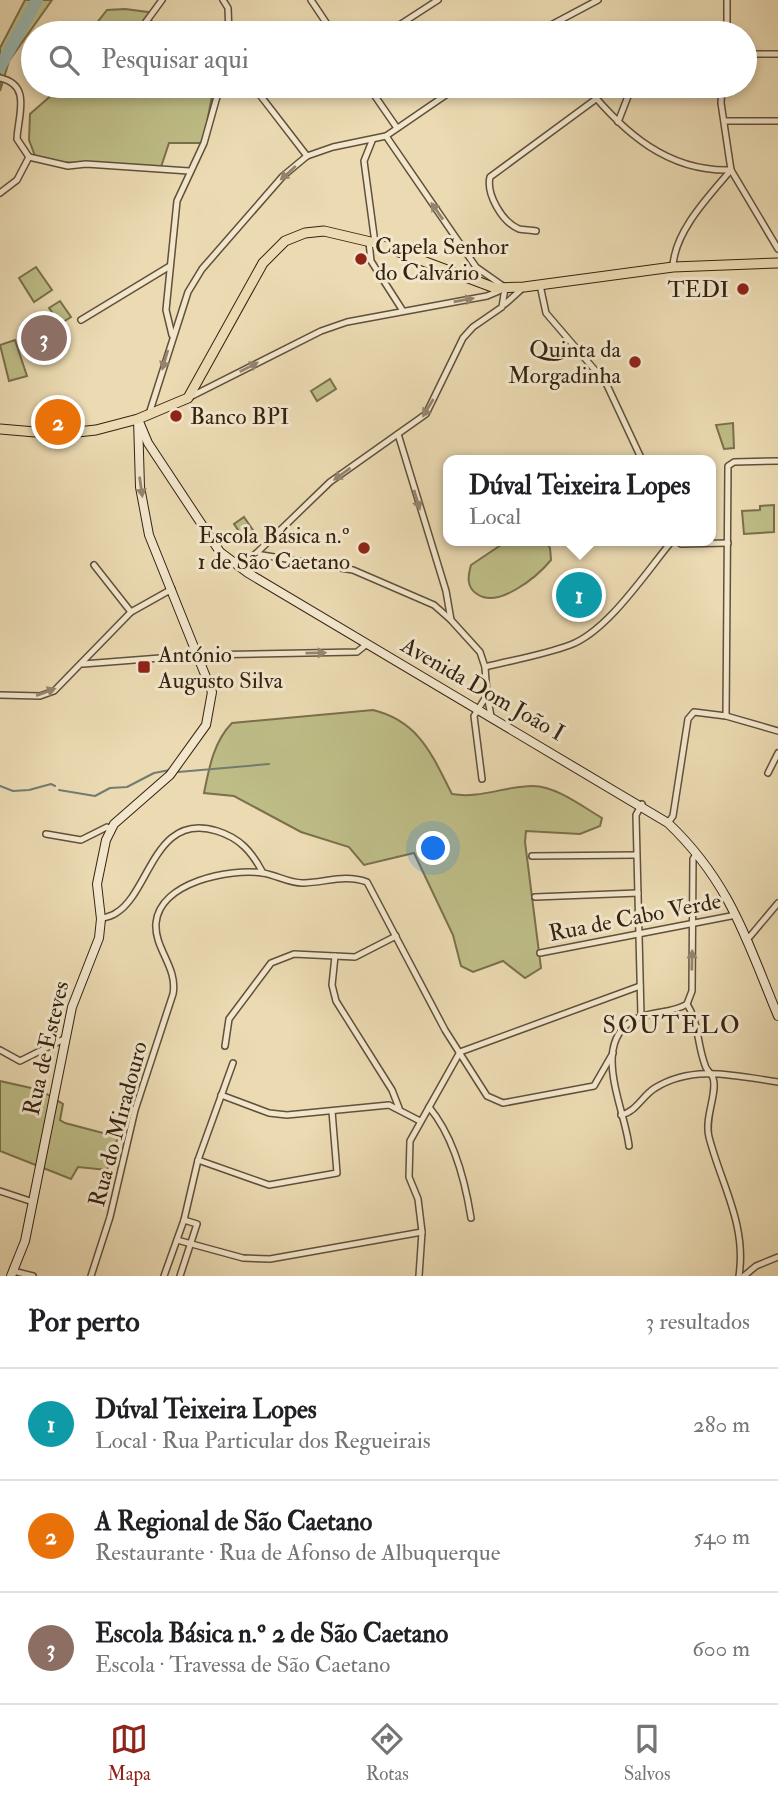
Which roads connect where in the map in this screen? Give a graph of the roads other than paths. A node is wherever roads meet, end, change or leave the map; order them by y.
1 (162, 0) edge
2 (223, 0) edge
3 (311, 0) edge
4 (438, 0) edge
5 (598, 0) edge
6 (727, 0) edge
7 (147, 21) edge
8 (229, 21) edge
9 (325, 21) edge
10 (406, 21) edge
11 (561, 21) edge
12 (727, 21) edge
13 (757, 54) edge
14 (778, 54) edge
15 (1, 78) edge
16 (21, 97) edge
17 (21, 98) edge
18 (217, 98) edge
19 (262, 98) edge
20 (376, 98) edge
21 (441, 98) edge
22 (627, 98) edge
23 (721, 98) edge
24 (596, 99) joint
25 (724, 121) junction
26 (778, 121) edge
27 (618, 122) junction
28 (397, 128) junction
29 (386, 136) junction
30 (372, 141) junction
31 (307, 156) junction
32 (29, 157) junction
33 (731, 170) junction
34 (189, 171) junction
35 (0, 193) edge
36 (536, 231) dead end
37 (372, 243) junction
38 (778, 249) edge
39 (778, 263) edge
40 (170, 265) junction
41 (476, 267) junction
42 (673, 267) junction
43 (463, 278) junction
44 (540, 285) junction
45 (524, 287) junction
46 (505, 288) junction
47 (502, 306) junction
48 (166, 310) junction
49 (403, 311) junction
50 (180, 313) junction
51 (81, 320) dead end
52 (172, 335) junction
53 (188, 398) junction
54 (148, 416) junction
55 (138, 419) junction
56 (0, 429) edge
57 (398, 434) junction
58 (640, 455) edge
59 (778, 461) edge
60 (716, 543) edge
61 (728, 543) junction
62 (670, 546) edge
63 (256, 554) junction
64 (94, 565) dead end
65 (241, 568) junction
66 (172, 589) junction
67 (131, 612) junction
68 (451, 620) junction
69 (368, 643) junction
70 (199, 655) junction
71 (83, 664) junction
72 (485, 667) junction
73 (0, 695) edge
74 (487, 695) junction
75 (479, 709) junction
76 (491, 716) junction
77 (726, 716) junction
78 (778, 731) edge
79 (778, 753) edge
80 (768, 774) dead end
81 (482, 779) dead end
82 (642, 804) junction
83 (668, 823) junction
84 (111, 829) junction
85 (46, 834) dead end
86 (698, 852) junction
87 (636, 855) junction
88 (532, 856) dead end
89 (263, 873) junction
90 (638, 894) junction
91 (535, 897) dead end
92 (777, 906) edge
93 (736, 915) junction
94 (101, 919) junction
95 (693, 924) junction
96 (639, 933) junction
97 (396, 936) junction
98 (747, 940) junction
99 (540, 953) dead end
100 (335, 956) junction
101 (640, 986) junction
102 (687, 1004) junction
103 (641, 1016) junction
104 (778, 1016) edge
105 (64, 1039) junction
106 (225, 1046) dead end
107 (0, 1050) edge
108 (460, 1052) junction
109 (612, 1053) junction
110 (233, 1063) dead end
111 (709, 1073) junction
112 (778, 1082) edge
113 (221, 1096) junction
114 (429, 1107) junction
115 (399, 1108) junction
116 (332, 1111) junction
117 (621, 1115) junction
118 (420, 1121) junction
119 (629, 1146) dead end
120 (198, 1160) junction
121 (0, 1191) edge
122 (33, 1202) junction
123 (471, 1218) dead end
124 (184, 1220) junction
125 (422, 1232) junction
126 (177, 1240) junction
127 (190, 1245) junction
128 (776, 1258) edge
129 (778, 1267) edge
130 (12, 1274) edge
131 (33, 1276) edge
132 (92, 1276) edge
133 (164, 1276) edge
134 (180, 1276) edge
135 (419, 1276) edge
136 (742, 1276) edge

1 - 7 street
2 - 8 street
3 - 9 street
4 - 10 street
5 - 11 street
6 - 12 street
13 - 14 street
15 - 16 street
17 - 32 street
18 - 34 street
19 - 31 street
20 - 28 street
21 - 28 street
22 - 27 street
23 - 25 street
24 - 27 street
24 - 36 street
25 - 26 street
25 - 33 street
27 - 33 street
28 - 29 street
29 - 30 street
41 -> 29 street
30 - 31 street
30 - 37 street
31 -> 50 street
32 - 34 street
32 - 35 street
33 - 38 street
33 - 42 street
34 - 40 street
37 - 43 main road
37 - 49 street
37 - 53 main road
39 - 42 main road
40 - 48 street
40 - 51 street
41 - 43 street
41 - 46 street
42 - 44 main road
43 - 46 main road
44 - 45 main road
44 - 58 street
45 - 46 main road
45 - 47 street
46 - 47 street
49 -> 46 street
47 -> 57 street
48 - 50 street
48 - 52 street
53 -> 49 street
50 - 52 street
52 -> 54 street
53 - 54 main road
54 - 55 main road
55 - 56 main road
55 - 65 street, Avenida Dom João I
55 -> 66 street, Rua de Esteves
57 -> 63 street
57 -> 68 street
59 - 61 street
60 - 61 street
61 - 77 street
62 - 72 street
63 - 65 street
63 - 68 street
64 - 67 street
65 - 69 street, Avenida Dom João I
66 - 67 street
66 - 70 street, Rua de Esteves
67 - 71 street
68 - 72 street
70 -> 69 street
69 - 75 street, Avenida Dom João I
70 - 71 street
70 - 84 street, Rua de Esteves
73 -> 71 street
72 - 74 street
74 - 75 street
74 - 76 street
75 - 76 street, Avenida Dom João I
75 - 81 street
76 - 82 street, Avenida Dom João I
77 - 78 street
77 - 83 street
79 - 80 street
82 - 83 street, Avenida Dom João I
82 - 87 street
83 - 86 street, Avenida Dom João I
84 - 85 street
84 - 94 street, Rua de Esteves
86 - 93 street, Avenida Dom João I
86 - 95 street
87 - 88 street
87 - 90 street
89 - 94 street
89 - 97 street
89 - 132 street, Rua do Miradouro
90 - 91 street
90 - 96 street
92 - 98 street
93 - 95 street, Rua de Cabo Verde
93 - 98 street, Avenida Dom João I
94 - 105 street, Rua de Esteves
95 - 96 street, Rua de Cabo Verde
102 -> 95 street
96 - 99 street, Rua de Cabo Verde
96 - 101 street
97 - 100 street
97 - 108 street
98 - 104 street, Avenida Dom João I
100 - 106 street
100 - 115 street
101 - 103 street
101 - 108 street
102 - 103 street
102 - 111 street
103 - 109 street
105 - 107 street
105 - 122 street, Rua de Esteves
108 - 109 street
108 - 114 street
109 - 117 street
110 - 113 street
111 - 112 street
111 - 117 street
111 - 136 street
113 - 116 street
113 - 120 street
114 - 118 street
114 - 123 street
115 - 116 street
115 - 118 street
116 - 120 street
117 - 119 street
118 - 125 street
120 - 124 street
121 - 122 street
122 - 130 street, Rua de Esteves
124 - 126 street
124 - 127 street
125 - 127 street
125 - 135 street
126 - 127 street
126 - 133 street
127 - 134 street
128 - 129 street
128 - 136 street
130 - 131 street

